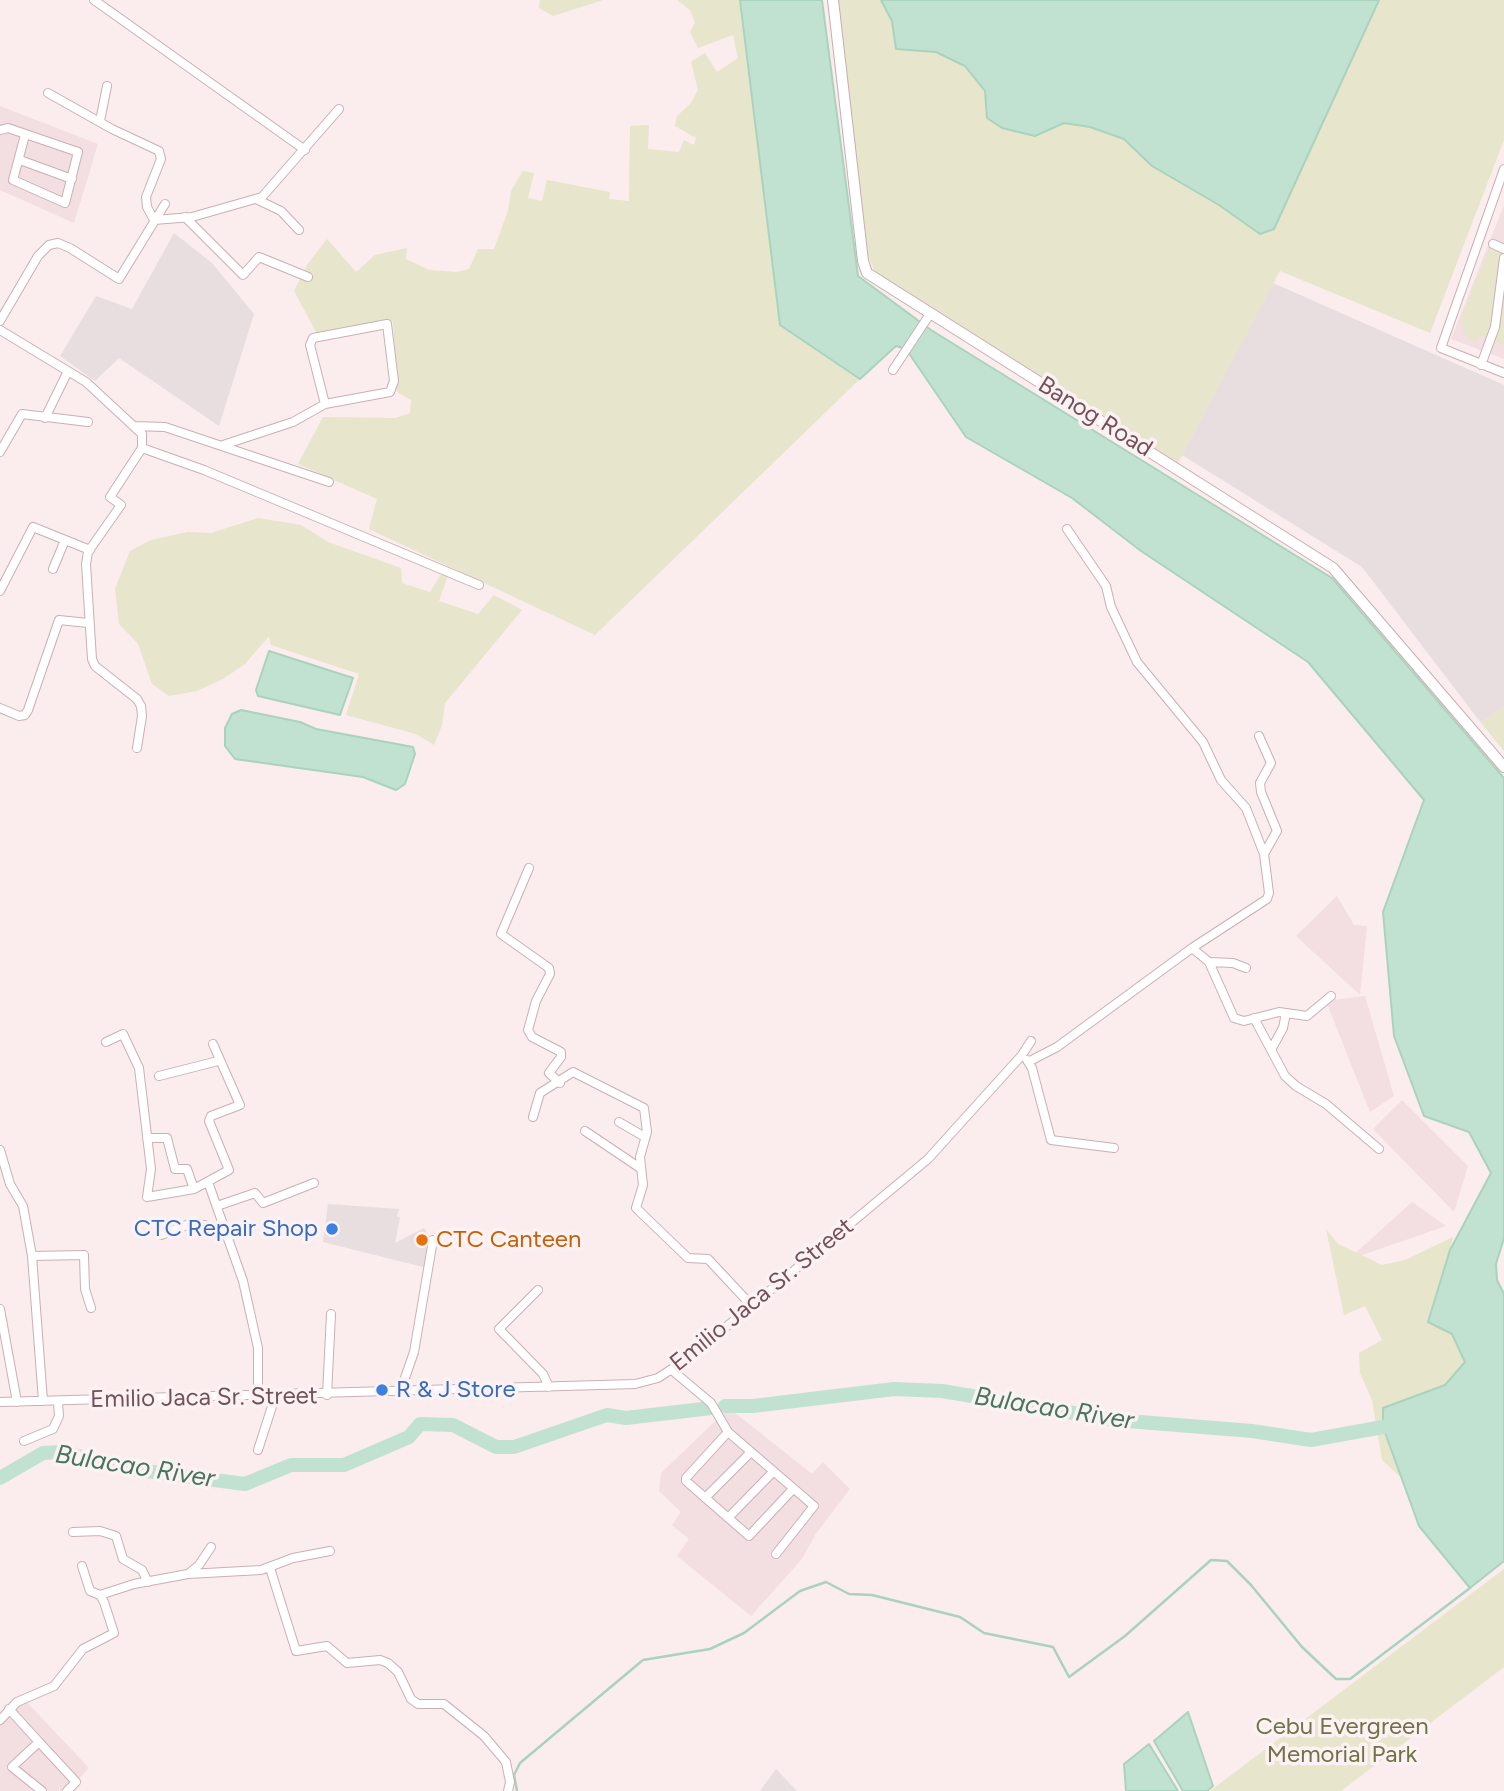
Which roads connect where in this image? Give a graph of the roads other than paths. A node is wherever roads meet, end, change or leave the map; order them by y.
1 (94, 0) edge
2 (833, 0) edge
3 (107, 86) dead end
4 (48, 93) dead end
5 (338, 109) dead end
6 (100, 121) junction
7 (0, 130) edge
8 (25, 135) junction
9 (305, 150) junction
10 (20, 160) junction
11 (1504, 169) edge
12 (72, 179) junction
13 (256, 198) junction
14 (166, 204) dead end
15 (185, 217) junction
16 (153, 220) junction
17 (299, 230) dead end
18 (1493, 244) dead end
19 (1504, 248) edge
20 (1504, 258) edge
21 (308, 277) dead end
22 (927, 319) junction
23 (0, 321) edge
24 (0, 330) edge
25 (1481, 365) junction
26 (893, 370) dead end
27 (68, 371) junction
28 (1504, 373) edge
29 (325, 404) junction
30 (46, 418) junction
31 (88, 422) dead end
32 (133, 426) junction
33 (223, 445) junction
34 (142, 448) junction
35 (0, 452) edge
36 (329, 482) dead end
37 (1067, 529) dead end
38 (65, 540) junction
39 (90, 550) junction
40 (53, 569) dead end
41 (479, 585) dead end
42 (0, 591) edge
43 (88, 623) junction
44 (0, 708) edge
45 (1259, 736) dead end
46 (137, 748) dead end
47 (1504, 767) edge
48 (1264, 854) junction
49 (529, 868) dead end
50 (1192, 948) junction
51 (1209, 962) junction
52 (1246, 968) dead end
53 (1331, 996) dead end
54 (1286, 1013) junction
55 (1254, 1018) junction
56 (1031, 1041) dead end
57 (106, 1042) dead end
58 (213, 1044) dead end
59 (1272, 1048) junction
60 (1025, 1059) junction
61 (218, 1061) junction
62 (159, 1076) dead end
63 (560, 1083) junction
64 (533, 1117) dead end
65 (619, 1122) dead end
66 (585, 1131) dead end
67 (147, 1138) junction
68 (645, 1138) junction
69 (1114, 1148) dead end
70 (1378, 1149) dead end
71 (0, 1150) edge
72 (640, 1168) junction
73 (208, 1182) junction
74 (314, 1183) dead end
75 (194, 1189) junction
76 (217, 1206) junction
77 (225, 1229) junction
78 (161, 1235) dead end
79 (433, 1240) dead end
80 (32, 1256) junction
81 (538, 1290) dead end
82 (751, 1305) junction
83 (91, 1308) dead end
84 (0, 1309) edge
85 (331, 1314) dead end
86 (673, 1371) junction
87 (550, 1387) junction
88 (400, 1392) junction
89 (327, 1395) junction
90 (258, 1396) junction
91 (275, 1396) junction
92 (43, 1401) junction
93 (0, 1402) edge
94 (18, 1402) junction
95 (58, 1402) junction
96 (728, 1432) junction
97 (24, 1441) dead end
98 (258, 1450) dead end
99 (750, 1453) junction
100 (773, 1472) junction
101 (793, 1489) junction
102 (705, 1498) junction
103 (727, 1518) junction
104 (73, 1532) dead end
105 (211, 1547) dead end
106 (330, 1550) dead end
107 (776, 1554) dead end
108 (82, 1566) dead end
109 (270, 1567) junction
110 (188, 1574) junction
111 (148, 1581) junction
112 (100, 1595) junction
113 (9, 1709) junction
114 (0, 1720) edge
115 (39, 1742) junction
116 (42, 1791) edge
117 (68, 1791) edge
118 (508, 1791) edge

1 - 9 street
2 - 22 street, Banog Road
3 - 6 street
4 - 6 street
5 - 9 street
6 - 16 street
7 - 8 street
8 - 10 street
8 - 12 street
9 - 13 street
10 - 12 street
10 - 12 street
11 - 25 street
13 - 15 street
13 - 17 street
14 - 16 street
15 - 16 street
15 - 21 street
16 - 23 street
18 - 19 street
20 - 25 street
22 - 26 street
22 - 47 street, Banog Road
24 - 27 street
25 - 28 street
27 - 30 street
27 - 32 street
29 - 29 street
29 - 33 street
30 - 31 street
30 - 35 street
32 - 33 street
32 - 34 street
33 - 36 street
34 - 39 street
34 - 41 street
37 - 48 street
38 - 39 street
38 - 40 street
38 - 42 street
39 - 43 street
43 - 44 street
43 - 46 street
45 - 48 street
48 - 50 street
49 - 63 street
50 - 51 street
50 - 60 street
51 - 52 street
51 - 55 street
53 - 54 street
54 - 55 street
54 - 59 street
55 - 59 street
56 - 60 street, Emilio Jaca Sr. Street
57 - 67 street
58 - 61 street
59 - 70 street
60 - 69 street
60 - 82 street, Emilio Jaca Sr. Street
61 - 62 street
61 - 73 street
63 - 64 street
63 - 68 street
65 - 68 street
66 - 72 street
67 - 75 street
67 - 75 street
68 - 72 street
71 - 80 street
72 - 82 street
73 - 75 street
73 - 76 street
74 - 76 street
76 - 77 street
77 - 78 street
77 - 90 street
79 - 88 street
80 - 83 street
80 - 92 street
81 - 87 street
82 - 86 street, Emilio Jaca Sr. Street
84 - 94 street
85 - 89 street
86 - 87 street, Emilio Jaca Sr. Street
86 - 96 street
87 - 88 street, Emilio Jaca Sr. Street
88 - 89 street, Emilio Jaca Sr. Street
89 - 91 street, Emilio Jaca Sr. Street
90 - 91 street, Emilio Jaca Sr. Street
90 - 95 street, Emilio Jaca Sr. Street
91 - 98 street
92 - 94 street, Emilio Jaca Sr. Street
92 - 95 street, Emilio Jaca Sr. Street
93 - 94 street, Emilio Jaca Sr. Street
95 - 97 street
96 - 99 street
96 - 102 street
99 - 100 street
99 - 102 street
100 - 101 street
100 - 103 street
101 - 103 street
101 - 107 street
102 - 103 street
104 - 111 street
105 - 110 street
106 - 109 street
108 - 112 street
109 - 110 street
109 - 118 street
110 - 111 street
111 - 112 street
112 - 113 street
113 - 114 street
113 - 115 street
115 - 116 street
115 - 117 street

